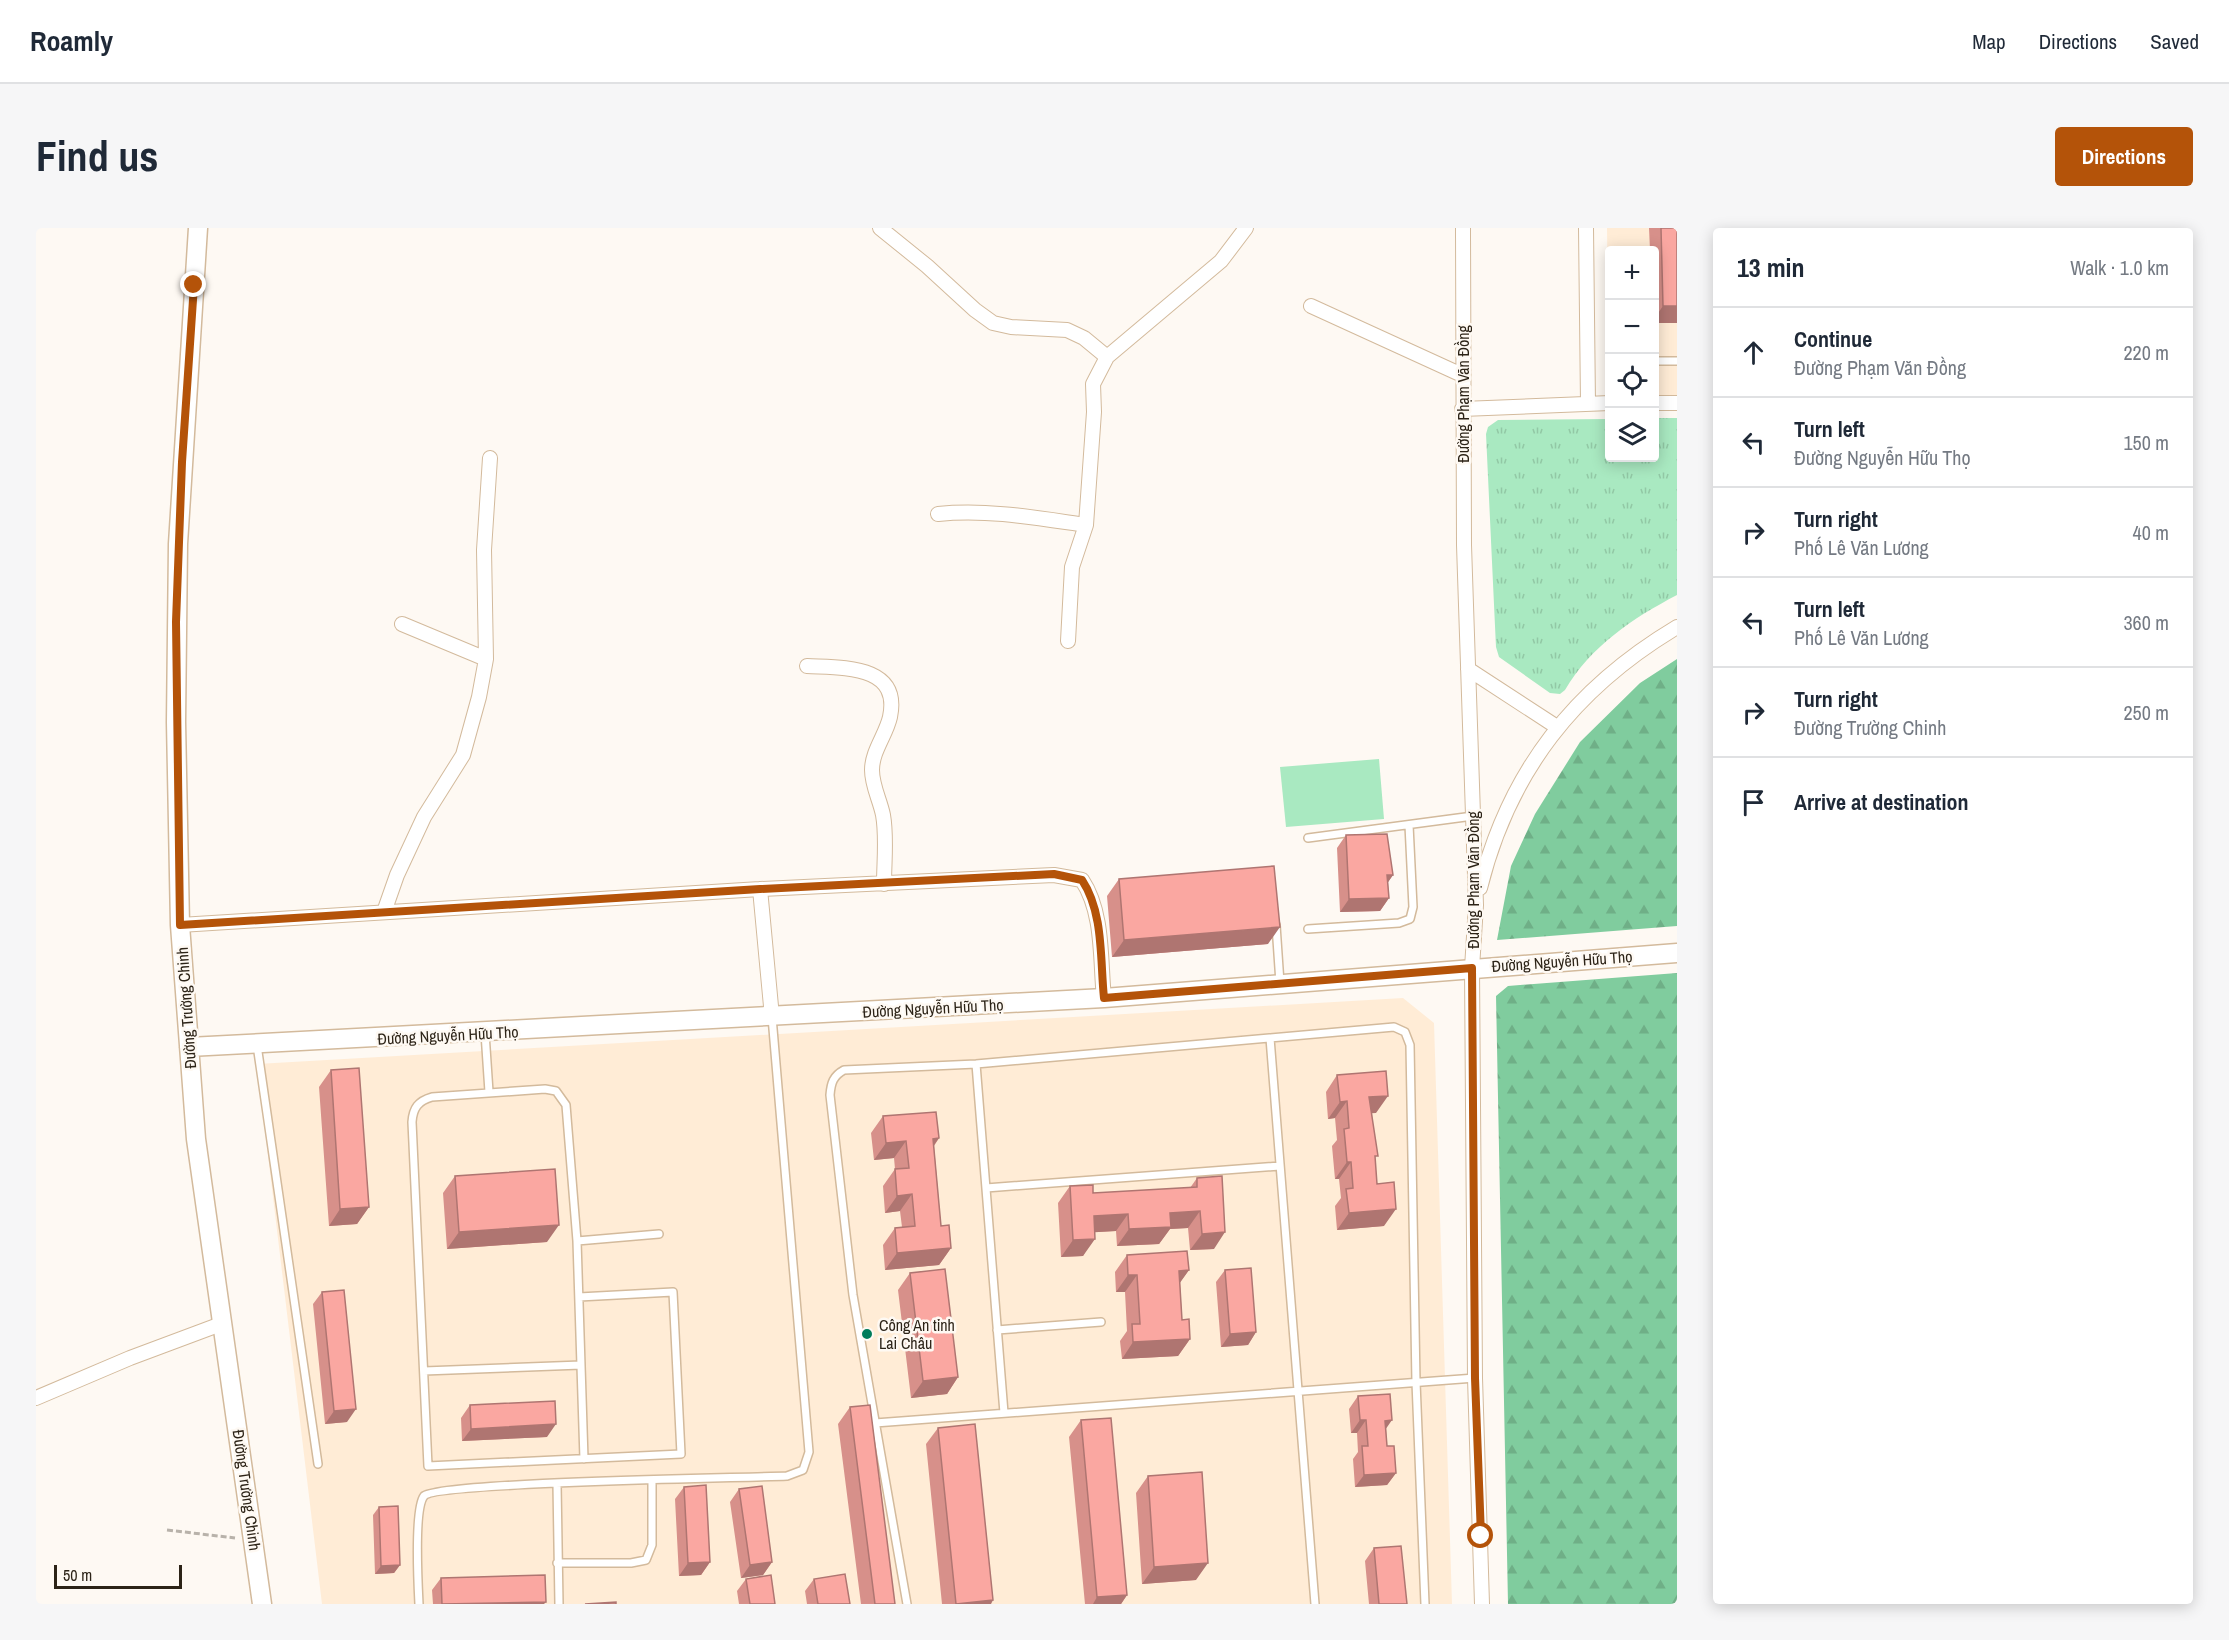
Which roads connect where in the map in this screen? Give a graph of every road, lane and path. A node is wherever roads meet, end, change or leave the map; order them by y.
1 (198, 228) edge
2 (880, 228) edge
3 (1246, 228) edge
4 (1463, 228) edge
5 (1586, 228) edge
6 (1311, 306) dead end
7 (1107, 357) junction
8 (1659, 361) edge
9 (1677, 361) edge
10 (1462, 375) junction
11 (1588, 403) junction
12 (1605, 403) edge
13 (1659, 403) edge
14 (1677, 403) edge
15 (1462, 409) junction
16 (490, 458) dead end
17 (938, 514) dead end
18 (1086, 525) junction
19 (402, 624) dead end
20 (1677, 627) edge
21 (1068, 641) dead end
22 (486, 659) junction
23 (807, 666) dead end
24 (1468, 669) junction
25 (1557, 727) junction
26 (1473, 816) junction
27 (1409, 825) junction
28 (1308, 838) dead end
29 (884, 884) junction
30 (760, 889) junction
31 (1476, 905) junction
32 (384, 912) junction
33 (1275, 915) edge
34 (180, 925) junction
35 (1308, 929) dead end
36 (1677, 953) edge
37 (1472, 968) junction
38 (1280, 986) junction
39 (1104, 998) junction
40 (772, 1017) junction
41 (485, 1033) junction
42 (1270, 1038) junction
43 (257, 1044) junction
44 (189, 1047) junction
45 (976, 1064) junction
46 (489, 1092) junction
47 (1280, 1166) junction
48 (986, 1188) junction
49 (659, 1234) dead end
50 (577, 1241) junction
51 (579, 1297) junction
52 (1101, 1322) dead end
53 (221, 1324) junction
54 (997, 1330) junction
55 (581, 1365) junction
56 (424, 1371) junction
57 (1475, 1378) junction
58 (1416, 1382) junction
59 (1298, 1391) junction
60 (36, 1398) edge
61 (1004, 1413) junction
62 (875, 1423) junction
63 (584, 1459) junction
64 (318, 1464) dead end
65 (652, 1481) junction
66 (557, 1484) junction
67 (167, 1530) dead end
68 (254, 1540) junction
69 (557, 1563) junction
70 (262, 1604) edge
71 (419, 1604) edge
72 (559, 1604) edge
73 (907, 1604) edge
74 (1315, 1604) edge
75 (1425, 1604) edge
76 (1482, 1604) edge

1 - 34 street, Đường Trường Chinh
2 - 7 street
3 - 7 street
4 - 10 street, Đường Phạm Văn Đồng
5 - 11 street
6 - 10 street
7 - 18 street
8 - 9 lane
10 - 15 street, Đường Phạm Văn Đồng
11 - 12 street
11 - 15 street
13 - 14 street
15 - 24 street, Đường Phạm Văn Đồng
16 - 22 street
17 - 18 street
18 - 21 street
19 - 22 street
20 - 25 street
22 - 32 street
23 - 29 street
24 - 25 street
24 - 26 street, Đường Phạm Văn Đồng
25 - 31 street
26 - 27 lane
26 - 31 street, Đường Phạm Văn Đồng
27 - 28 lane
27 - 35 lane
29 - 30 street
29 - 39 street
30 - 32 street
30 - 40 street
31 - 37 street, Đường Phạm Văn Đồng
32 - 34 street
33 - 38 lane
34 - 44 street, Đường Trường Chinh
36 - 37 street, Đường Nguyễn Hữu Thọ
37 - 38 street, Đường Nguyễn Hữu Thọ
37 - 57 street, Đường Phạm Văn Đồng
38 - 39 street, Đường Nguyễn Hữu Thọ
39 - 40 street, Đường Nguyễn Hữu Thọ
40 - 41 street, Đường Nguyễn Hữu Thọ
40 - 65 lane
41 - 43 street, Đường Nguyễn Hữu Thọ
41 - 46 lane
42 - 45 lane
42 - 47 lane
42 - 58 lane
43 - 44 street, Đường Nguyễn Hữu Thọ
43 - 64 lane
44 - 53 street, Đường Trường Chinh
45 - 48 lane
45 - 62 lane
46 - 50 lane
46 - 56 lane
47 - 48 lane
47 - 59 lane
48 - 54 lane
49 - 50 lane
50 - 51 lane
51 - 55 lane
51 - 63 lane
52 - 54 lane
53 - 60 street
53 - 68 street, Đường Trường Chinh
54 - 61 lane
55 - 56 lane
55 - 63 lane
56 - 63 lane
57 - 58 lane
57 - 76 street, Đường Phạm Văn Đồng
58 - 59 lane
58 - 75 lane
59 - 61 lane
59 - 74 lane
61 - 62 lane
62 - 73 lane
65 - 66 lane
65 - 69 lane
66 - 69 lane
66 - 71 lane
67 - 68 path
68 - 70 street, Đường Trường Chinh
69 - 72 lane

